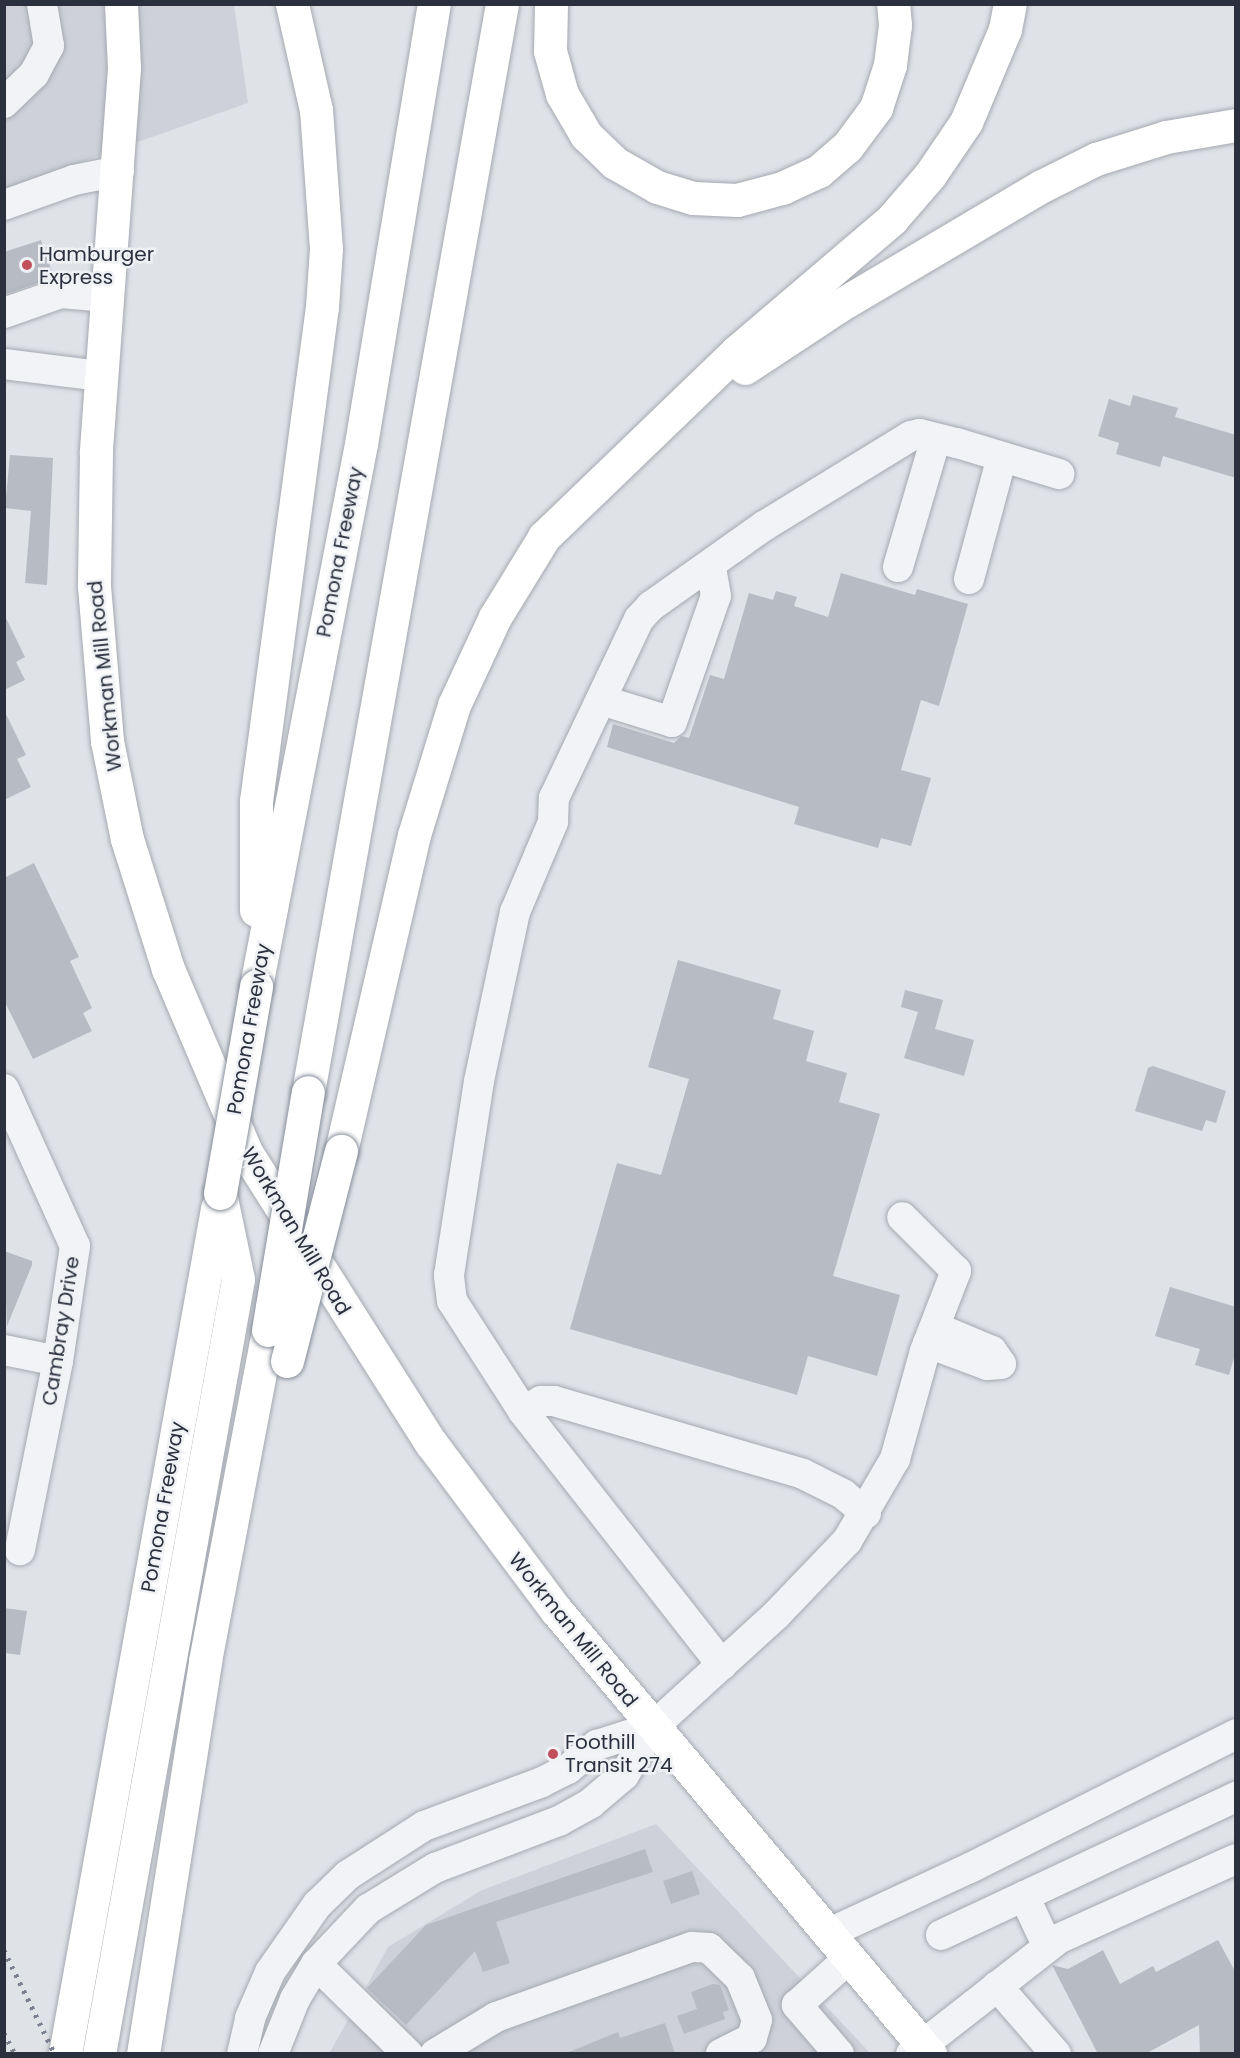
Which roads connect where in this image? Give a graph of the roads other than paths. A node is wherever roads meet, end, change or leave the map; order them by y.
1 (42, 4) edge
2 (121, 4) edge
3 (292, 4) edge
4 (434, 4) edge
5 (502, 4) edge
6 (551, 4) edge
7 (893, 4) edge
8 (1007, 17) edge
9 (4, 103) edge
10 (1236, 126) edge
11 (119, 171) junction
12 (4, 205) edge
13 (107, 297) junction
14 (4, 314) edge
15 (4, 364) edge
16 (101, 376) junction
17 (675, 412) junction
18 (936, 438) junction
19 (1002, 457) junction
20 (1059, 474) dead end
21 (711, 567) junction
22 (898, 567) dead end
23 (969, 579) dead end
24 (601, 700) junction
25 (256, 986) junction
26 (4, 1089) edge
27 (220, 1192) junction
28 (902, 1217) dead end
29 (4, 1350) edge
30 (58, 1361) junction
31 (523, 1411) junction
32 (866, 1513) junction
33 (20, 1550) dead end
34 (205, 1660) junction
35 (722, 1665) junction
36 (652, 1727) junction
37 (1236, 1734) edge
38 (1236, 1797) edge
39 (1236, 1859) edge
40 (1024, 1896) junction
41 (941, 1935) dead end
42 (837, 1947) junction
43 (1048, 1947) junction
44 (316, 1964) junction
45 (997, 1986) junction
46 (797, 2005) junction
47 (757, 2020) junction
48 (921, 2050) edge
49 (65, 2054) edge
50 (99, 2054) edge
51 (143, 2054) edge
52 (242, 2054) edge
53 (273, 2054) edge
54 (408, 2054) edge
55 (435, 2054) edge
56 (722, 2054) edge
57 (839, 2054) edge
58 (1056, 2054) edge

1 - 9 street
2 - 11 main road, Workman Mill Road
3 - 25 main road
4 - 25 main road, Pomona Freeway
5 - 34 main road, bridge
6 - 7 main road
8 - 17 main road
10 - 17 main road
11 - 12 street
11 - 13 main road, Workman Mill Road
13 - 14 street
13 - 16 main road, Workman Mill Road
15 - 16 street
16 - 36 main road, Workman Mill Road
17 - 34 main road, bridge
18 - 19 street
18 - 21 street
18 - 22 street
19 - 20 street
19 - 23 street
21 - 24 street
21 - 24 street
24 - 31 street
25 - 27 main road, Pomona Freeway, bridge
26 - 30 street, Cambray Drive
27 - 49 main road, Pomona Freeway
27 - 50 main road
28 - 32 street
29 - 30 street
30 - 33 street, Cambray Drive
31 - 32 street
31 - 35 street
32 - 35 street
34 - 51 main road
35 - 36 street
36 - 42 main road, Workman Mill Road
36 - 44 street
36 - 52 street
37 - 42 street
38 - 40 street
39 - 43 street
40 - 41 street
40 - 43 street
42 - 46 street
42 - 48 main road, Workman Mill Road
43 - 45 street
44 - 53 street
44 - 54 street
45 - 48 street
45 - 58 street
46 - 47 street
46 - 57 street
47 - 55 street
47 - 56 street

